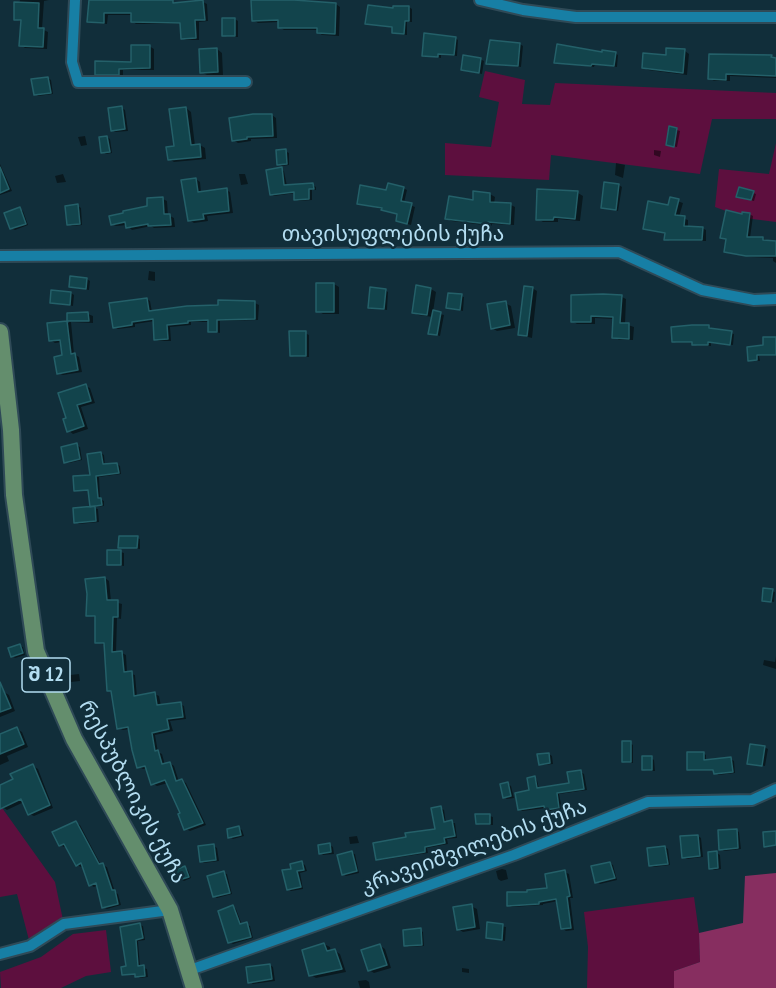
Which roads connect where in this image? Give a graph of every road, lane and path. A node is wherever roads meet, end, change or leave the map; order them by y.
1 (75, 0) edge
2 (481, 0) edge
3 (776, 17) edge
4 (246, 82) dead end
5 (0, 256) edge
6 (776, 299) edge
7 (0, 332) edge
8 (776, 789) edge
9 (171, 910) junction
10 (0, 954) edge
11 (190, 970) junction
12 (194, 988) edge

1 - 4 street
2 - 3 street
5 - 6 street, თავისუფლების ქუჩა
7 - 9 main road, რესპუბლიკის ქუჩა / შ 12
8 - 11 street, კრავეიშვილების ქუჩა
9 - 10 street
9 - 11 main road, რესპუბლიკის ქუჩა / შ 12
11 - 12 main road, რესპუბლიკის ქუჩა / შ 12

